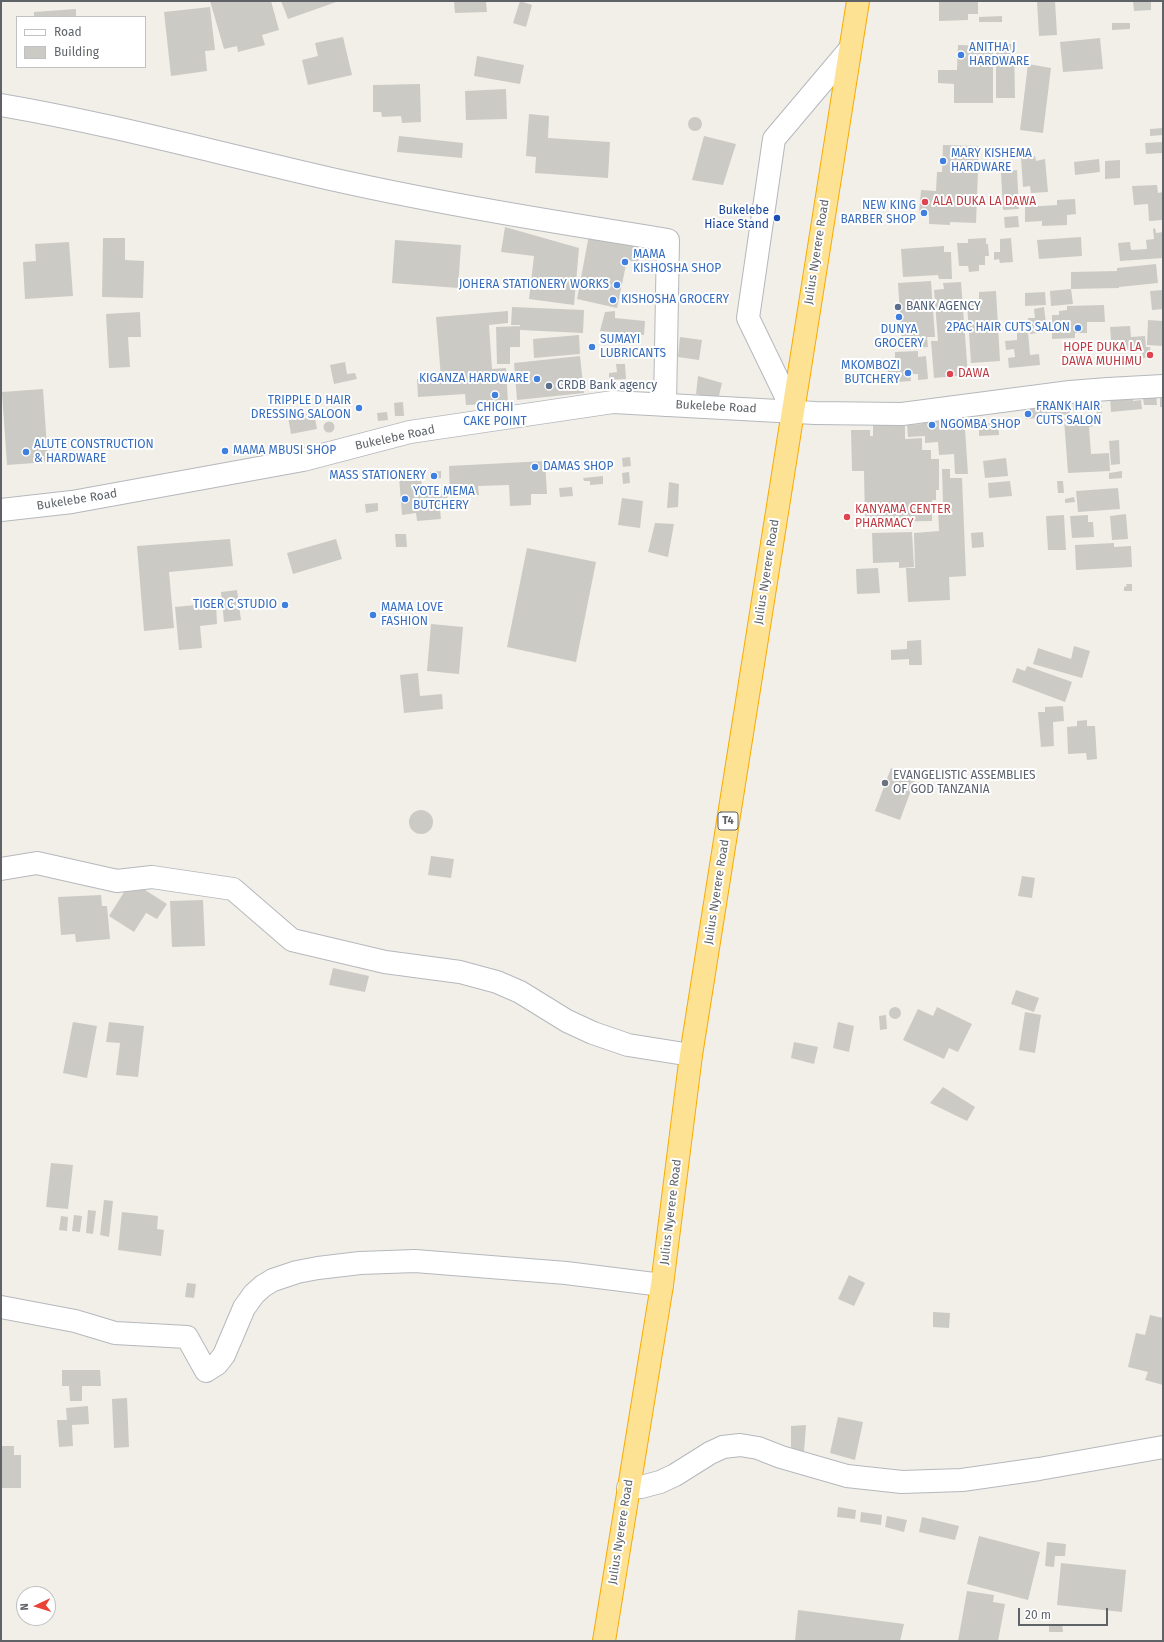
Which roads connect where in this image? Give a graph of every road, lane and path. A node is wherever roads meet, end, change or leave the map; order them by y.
1 (858, 1) edge
2 (850, 49) junction
3 (1, 105) edge
4 (1163, 386) edge
5 (665, 405) junction
6 (793, 411) junction
7 (1, 510) edge
8 (1, 869) edge
9 (691, 1055) junction
10 (662, 1285) junction
11 (1, 1307) edge
12 (1163, 1447) edge
13 (628, 1488) junction
14 (604, 1641) edge

1 - 2 highway, Julius Nyerere Road / T4
2 - 6 highway, Julius Nyerere Road / T4
2 - 6 street
3 - 5 street
4 - 6 street, Bukelebe Road
5 - 6 street, Bukelebe Road
5 - 7 street, Bukelebe Road
6 - 9 highway, Julius Nyerere Road / T4
8 - 9 street
9 - 10 highway, Julius Nyerere Road / T4
10 - 11 street
10 - 13 highway, Julius Nyerere Road / T4
12 - 13 street
13 - 14 highway, Julius Nyerere Road / T4

